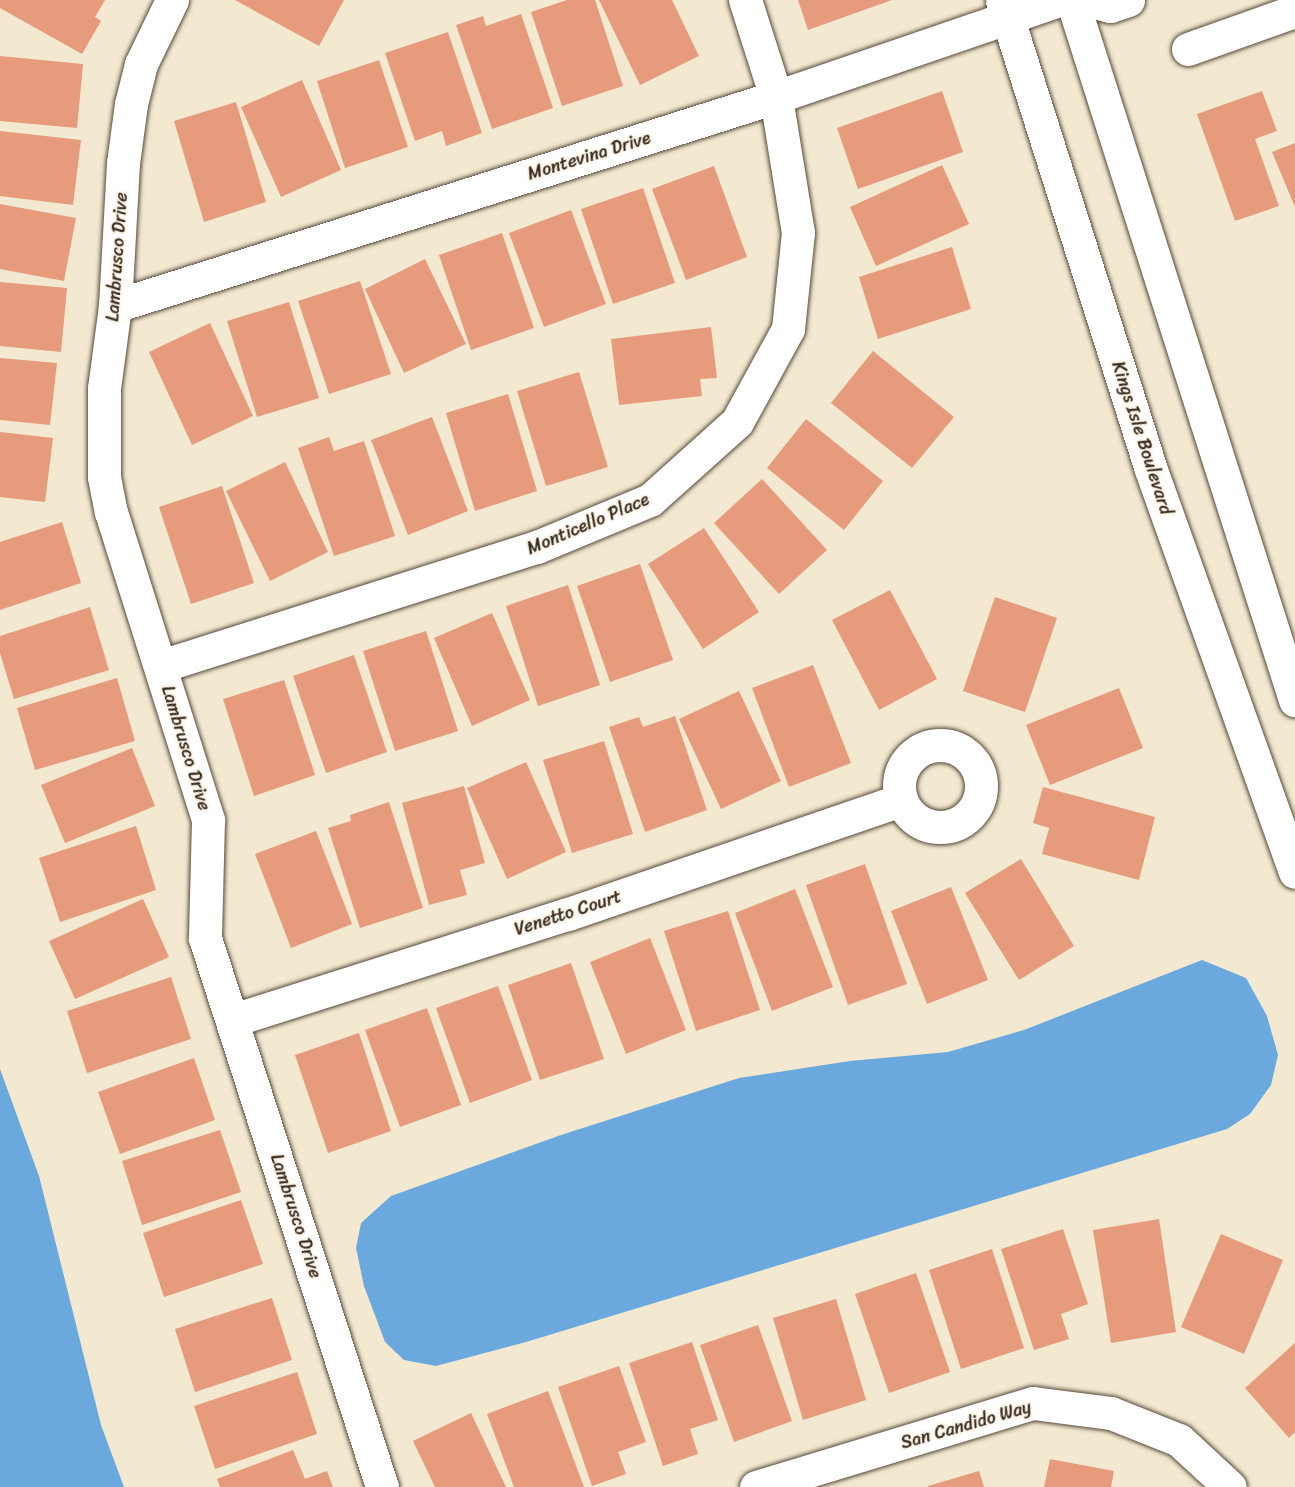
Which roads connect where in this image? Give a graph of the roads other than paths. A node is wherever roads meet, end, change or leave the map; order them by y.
1 (172, 0) edge
2 (745, 0) edge
3 (1060, 0) edge
4 (1072, 0) edge
5 (1086, 0) edge
6 (1128, 0) edge
7 (1005, 9) edge
8 (1295, 11) edge
9 (1188, 49) dead end
10 (776, 98) junction
11 (116, 306) junction
12 (161, 666) junction
13 (1295, 700) edge
14 (900, 800) dead end
15 (1295, 872) edge
16 (234, 1020) junction
17 (382, 1487) edge
18 (756, 1487) edge
19 (1230, 1487) edge

1 - 11 street, Lambrusco Drive
2 - 10 street
3 - 7 street, Montevina Drive
4 - 13 street
5 - 6 street
7 - 10 street, Montevina Drive
7 - 15 street, Kings Isle Boulevard
8 - 9 street
10 - 11 street, Montevina Drive
10 - 12 street, Monticello Place
11 - 12 street, Lambrusco Drive
12 - 16 street, Lambrusco Drive
14 - 16 street, Venetto Court
16 - 17 street, Lambrusco Drive
18 - 19 street, San Candido Way

